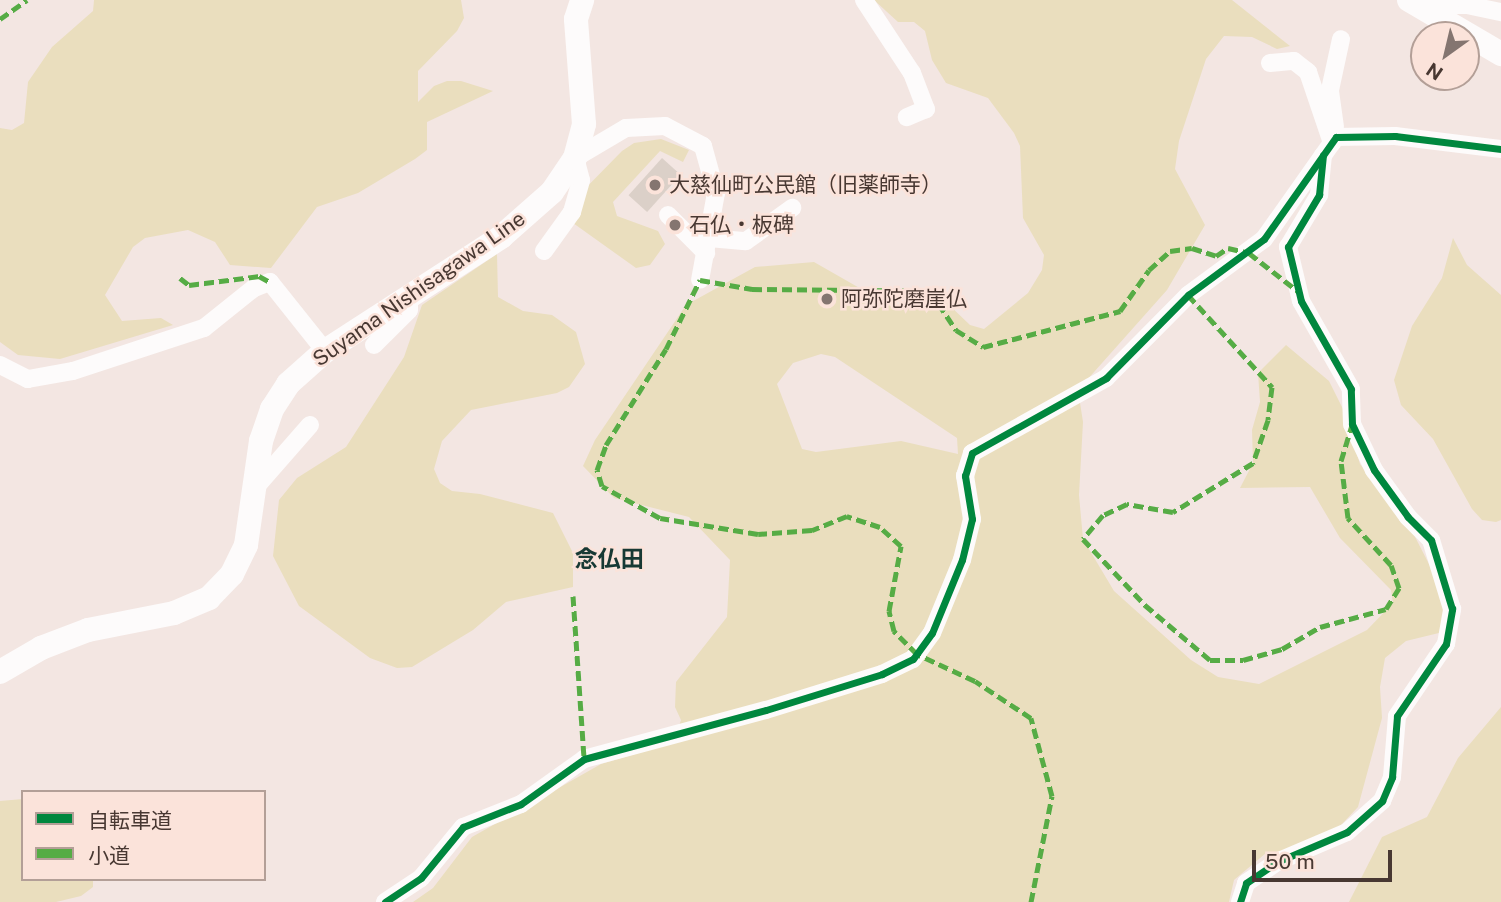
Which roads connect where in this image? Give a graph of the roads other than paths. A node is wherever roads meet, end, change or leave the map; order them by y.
1 (582, 0) edge
2 (864, 0) edge
3 (1416, 2) edge
4 (1501, 12) edge
5 (1341, 39) dead end
6 (1501, 54) edge
7 (1270, 63) dead end
8 (907, 117) dead end
9 (1330, 145) junction
10 (1501, 149) edge
11 (575, 158) junction
12 (792, 208) dead end
13 (668, 215) dead end
14 (707, 245) junction
15 (544, 251) dead end
16 (700, 280) dead end
17 (410, 296) junction
18 (374, 345) dead end
19 (325, 351) junction
20 (0, 366) edge
21 (310, 425) dead end
22 (254, 489) junction
23 (0, 672) edge
24 (385, 902) edge
25 (1240, 902) edge

1 - 11 main road, Suyama Nishisagawa Line
2 - 8 street
3 - 4 street
3 - 6 main road
5 - 9 street
7 - 9 street
9 - 10 street
9 - 24 street
9 - 25 street
11 - 14 street
11 - 15 street
11 - 17 main road, Suyama Nishisagawa Line
12 - 14 street
13 - 14 street
14 - 16 street
17 - 18 street
17 - 19 main road, Suyama Nishisagawa Line
19 - 20 street
19 - 22 main road, Suyama Nishisagawa Line
21 - 22 street
22 - 23 main road, Suyama Nishisagawa Line

